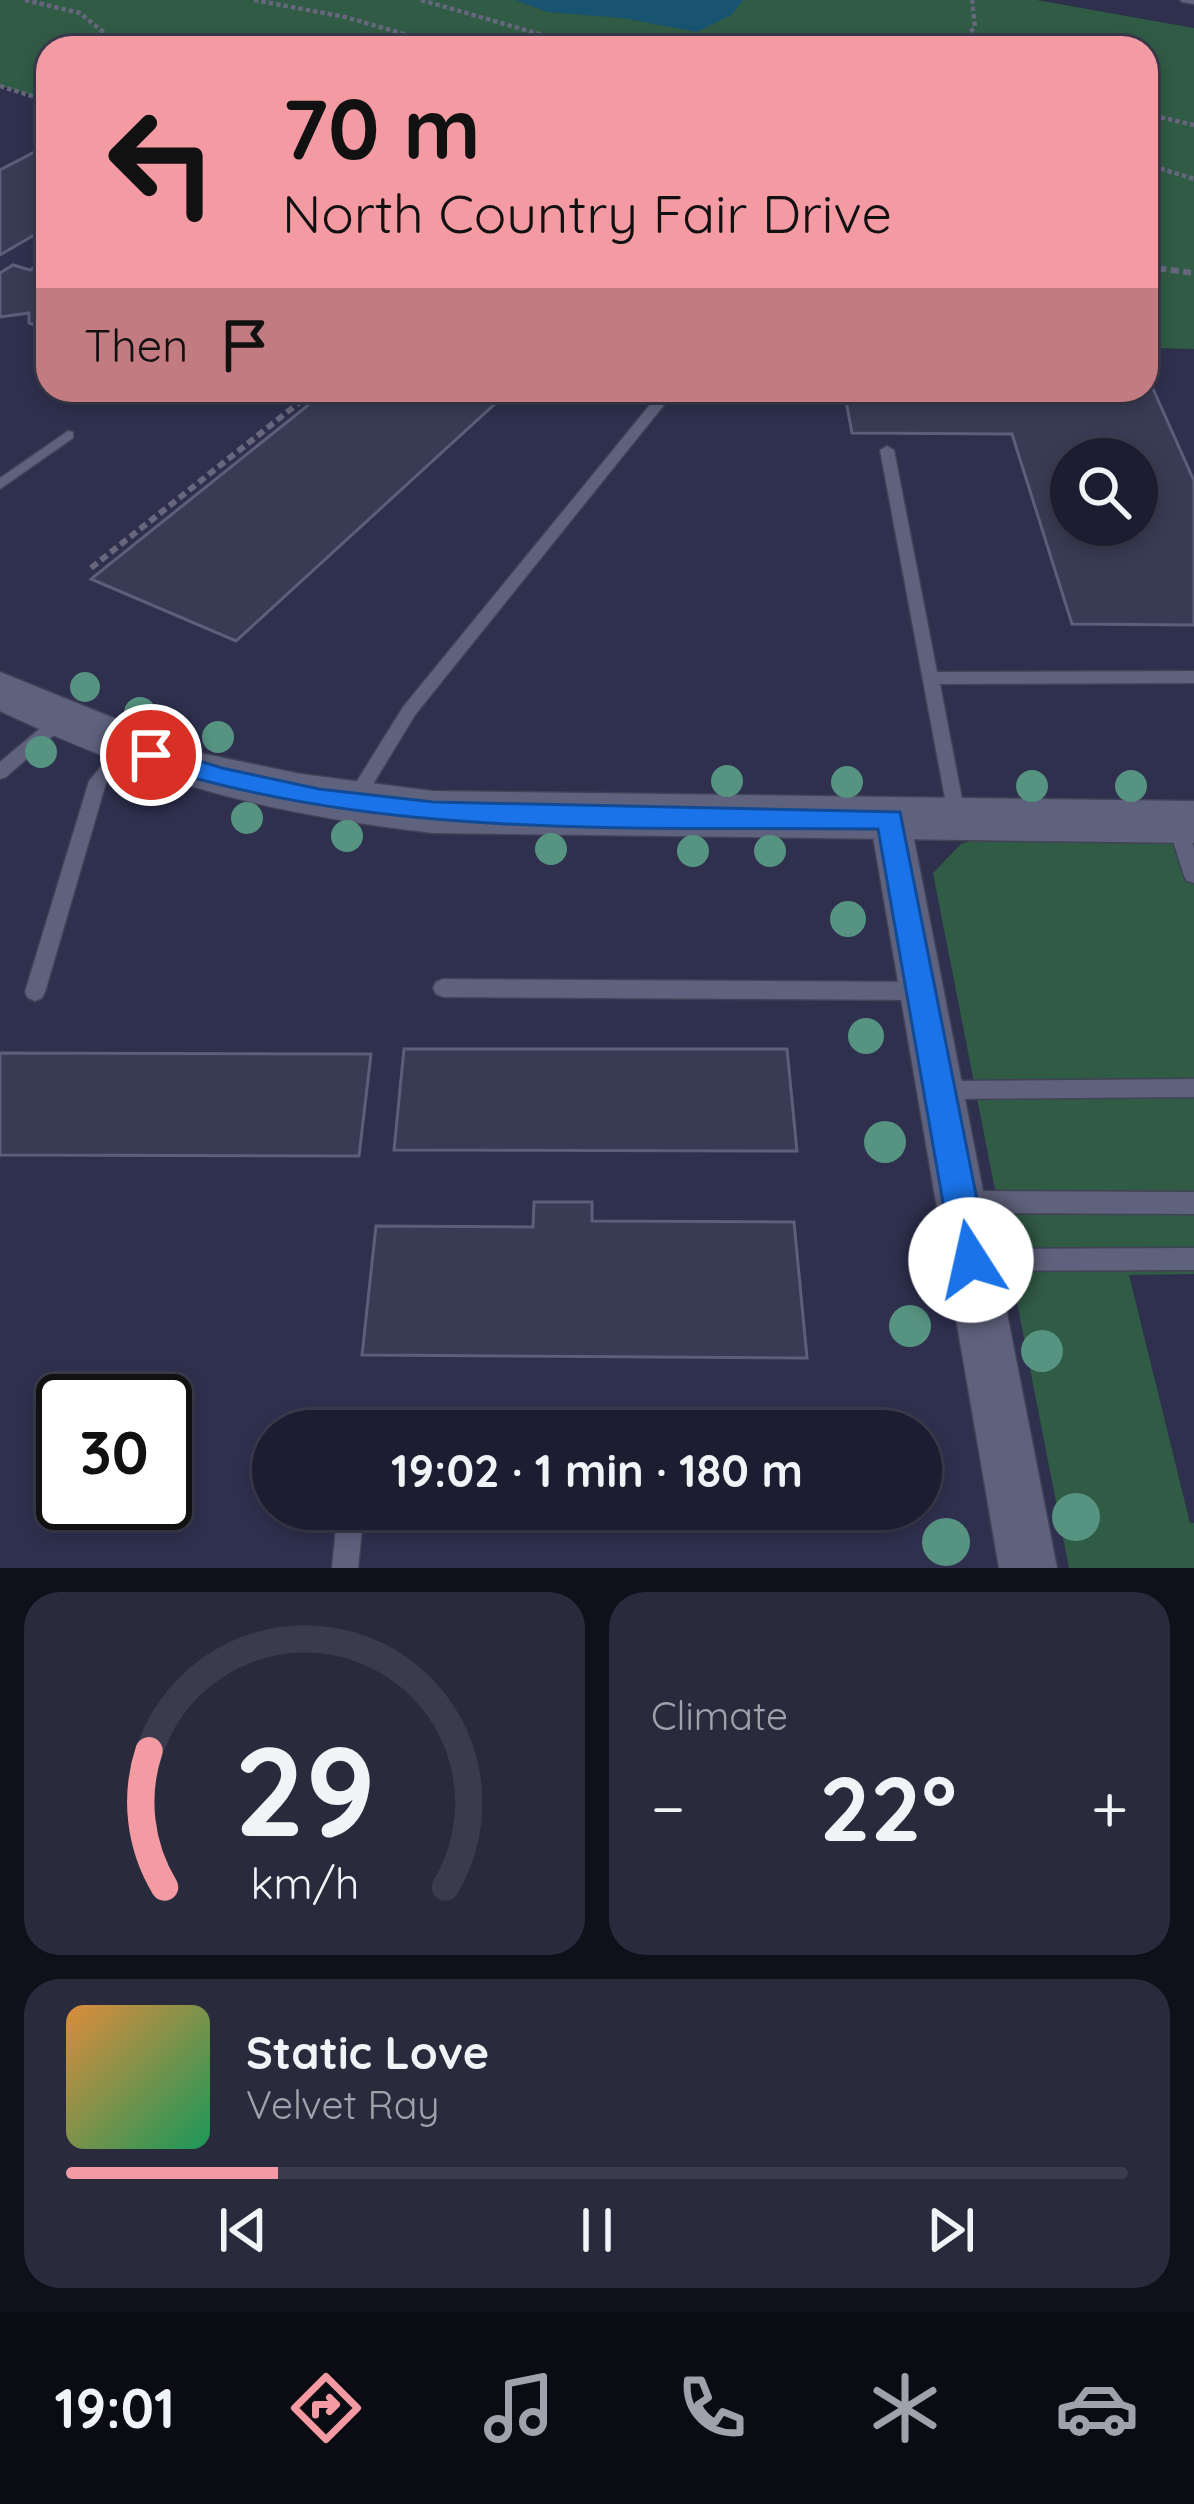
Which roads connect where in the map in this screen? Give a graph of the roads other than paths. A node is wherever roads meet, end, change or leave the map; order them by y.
1 (659, 402) edge
2 (68, 435) dead end
3 (887, 450) dead end
4 (0, 485) edge
5 (1194, 677) edge
6 (931, 678) junction
7 (0, 690) edge
8 (63, 718) junction
9 (128, 746) junction
10 (0, 772) edge
11 (352, 803) junction
12 (890, 819) junction
13 (957, 820) junction
14 (1185, 822) edge
15 (1194, 876) edge
16 (443, 988) dead end
17 (922, 991) junction
18 (35, 992) dead end
19 (1194, 1088) edge
20 (940, 1090) junction
21 (960, 1202) junction
22 (1194, 1203) edge
23 (1194, 1259) edge
24 (971, 1260) junction
25 (349, 1530) edge
26 (345, 1568) edge
27 (1028, 1568) edge

1 - 11 lane
2 - 4 lane
3 - 6 lane
5 - 6 lane
6 - 13 lane
7 - 8 street
8 - 9 street
8 - 10 lane
9 - 11 street
9 - 18 lane
11 - 12 street
12 - 13 street
12 - 17 street
13 - 14 street
14 - 15 lane
16 - 17 lane
17 - 20 street
19 - 20 lane
20 - 21 street
21 - 22 lane
21 - 24 street
23 - 24 lane
24 - 27 street
25 - 26 lane

